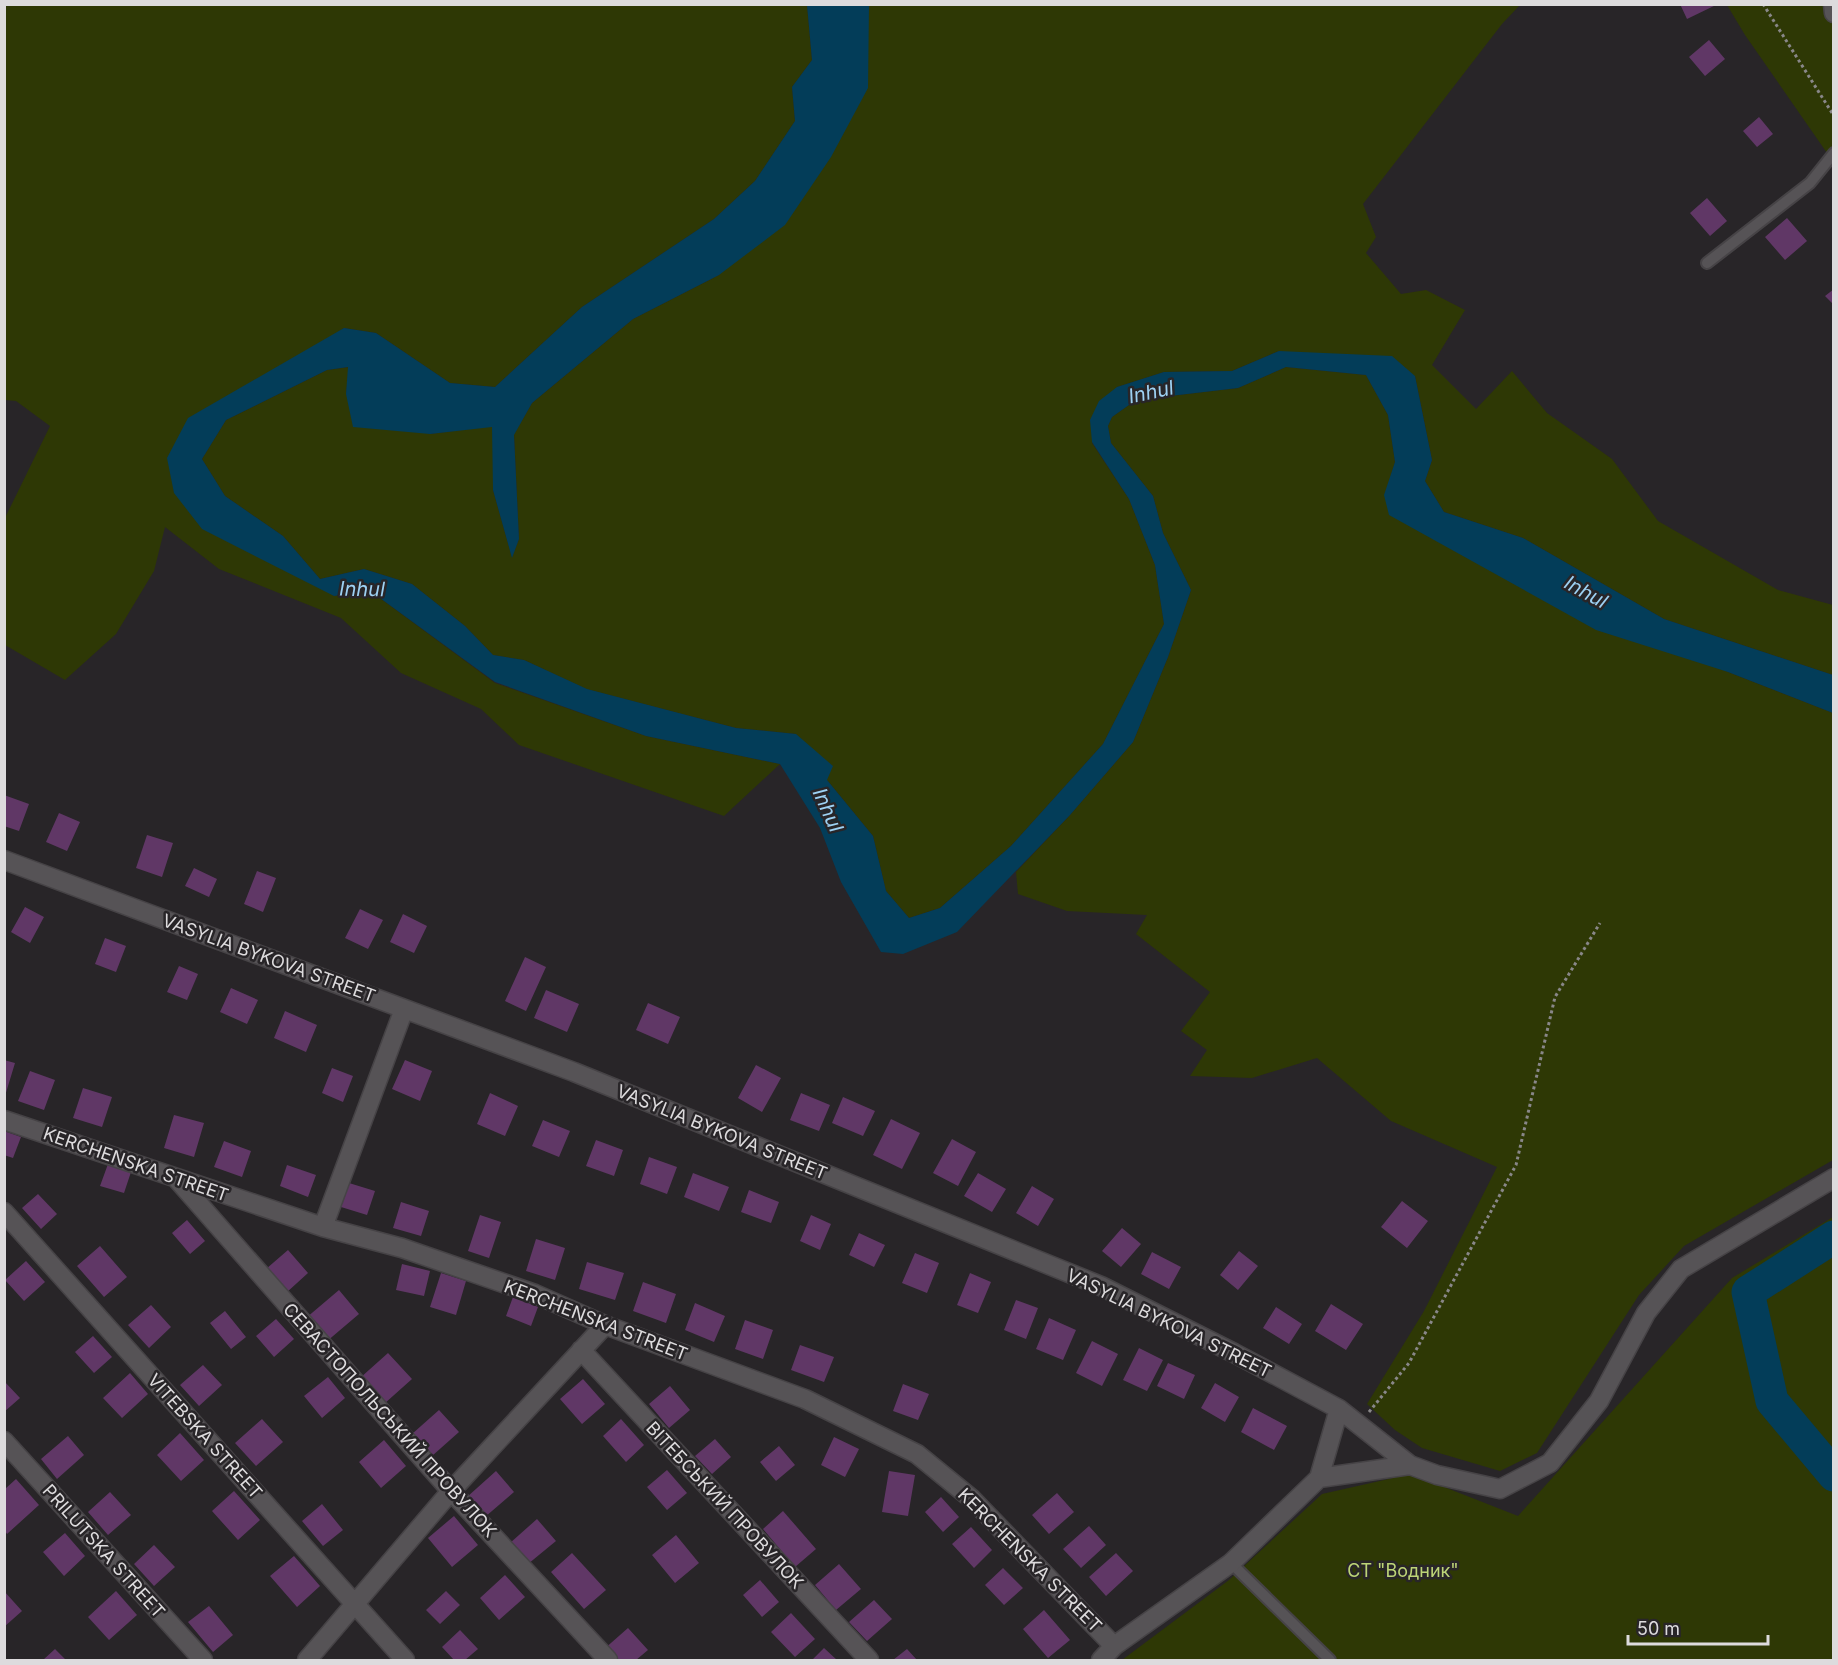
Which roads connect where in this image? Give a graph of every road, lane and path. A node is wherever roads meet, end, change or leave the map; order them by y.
1 (1762, 4) edge
2 (1833, 4) edge
3 (1833, 13) edge
4 (1833, 116) edge
5 (1833, 153) edge
6 (1707, 263) dead end
7 (4, 860) edge
8 (1600, 923) dead end
9 (404, 1009) junction
10 (4, 1120) edge
11 (175, 1177) junction
12 (1833, 1178) edge
13 (4, 1212) edge
14 (322, 1227) junction
15 (605, 1325) junction
16 (581, 1350) junction
17 (1339, 1409) junction
18 (1359, 1425) junction
19 (4, 1441) edge
20 (1410, 1466) junction
21 (1319, 1478) junction
22 (451, 1491) junction
23 (1231, 1563) junction
24 (354, 1604) junction
25 (1114, 1646) junction
26 (203, 1660) edge
27 (307, 1660) edge
28 (405, 1660) edge
29 (608, 1660) edge
30 (869, 1660) edge
31 (1101, 1660) edge
32 (1330, 1660) edge

1 - 4 path
2 - 3 street
5 - 6 lane
7 - 9 street, VASYLIA BYKOVA STREET
8 - 18 path
9 - 14 street
9 - 17 street, VASYLIA BYKOVA STREET
10 - 11 street, KERCHENSKA STREET
11 - 14 street, KERCHENSKA STREET
11 - 22 street, СЕВАСТОПОЛЬСЬКИЙ ПРОВУЛОК
12 - 20 street
13 - 24 street, VITEBSKA STREET
14 - 15 street, KERCHENSKA STREET
15 - 16 street
15 - 25 street, KERCHENSKA STREET
16 - 22 street
16 - 30 street, ВІТЕБСЬКИЙ ПРОВУЛОК
17 - 18 street, VASYLIA BYKOVA STREET
17 - 21 street
18 - 20 street, VASYLIA BYKOVA STREET
19 - 26 street, PRILUTSKA STREET
20 - 21 street
21 - 23 street
22 - 24 street
22 - 29 street, СЕВАСТОПОЛЬСЬКИЙ ПРОВУЛОК
23 - 25 street
23 - 32 lane
24 - 27 street
24 - 28 street, VITEBSKA STREET
25 - 31 street

